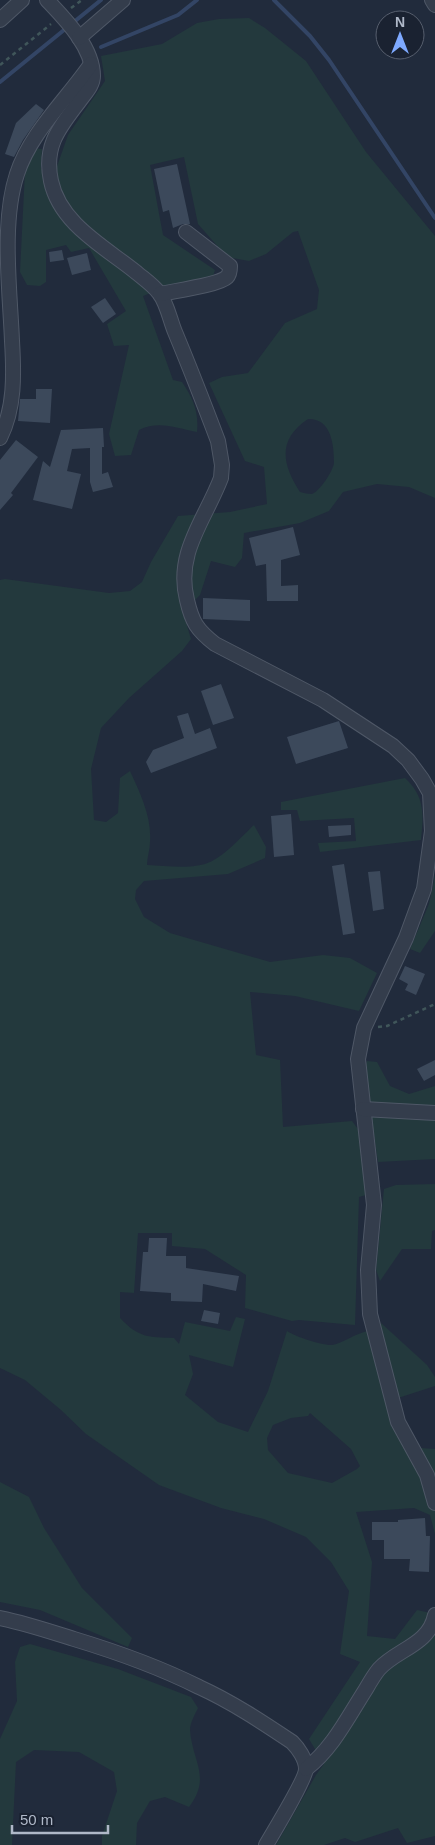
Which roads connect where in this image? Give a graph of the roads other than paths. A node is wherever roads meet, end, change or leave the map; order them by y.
1 (22, 0) edge
2 (47, 0) edge
3 (122, 0) edge
4 (432, 0) edge
5 (435, 5) edge
6 (0, 20) edge
7 (77, 35) junction
8 (92, 64) junction
9 (186, 232) dead end
10 (160, 294) junction
11 (0, 438) edge
12 (432, 795) edge
13 (363, 1109) junction
14 (435, 1113) edge
15 (435, 1503) edge
16 (435, 1615) edge
17 (0, 1618) edge
18 (306, 1769) junction
19 (266, 1845) edge

1 - 6 street
2 - 7 street
3 - 7 street
4 - 5 street
7 - 8 street
8 - 10 street
8 - 11 street
9 - 10 street
10 - 12 street
12 - 13 street
13 - 14 street
13 - 15 street
16 - 18 street
17 - 18 street
18 - 19 street

